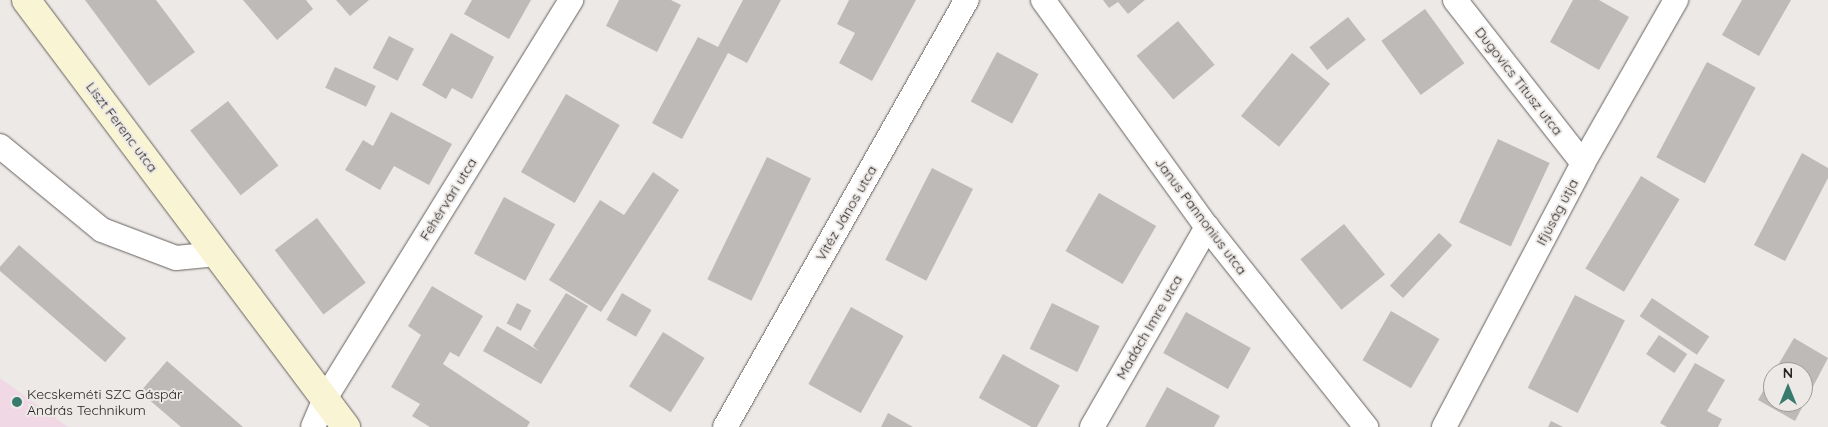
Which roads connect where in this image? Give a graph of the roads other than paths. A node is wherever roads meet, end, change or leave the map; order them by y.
1 (26, 0) edge
2 (571, 0) edge
3 (967, 0) edge
4 (1043, 0) edge
5 (1455, 0) edge
6 (1676, 0) edge
7 (0, 146) edge
8 (1583, 163) junction
9 (1207, 227) junction
10 (218, 254) junction
11 (326, 397) junction
12 (313, 427) edge
13 (346, 427) edge
14 (724, 427) edge
15 (1092, 427) edge
16 (1366, 427) edge
17 (1444, 427) edge

1 - 10 street, Liszt Ferenc utca
2 - 11 street, Fehérvári utca
3 - 14 street, Vitéz János utca
4 - 9 street, Janus Pannonius utca
5 - 8 street, Dugovics Titusz utca
6 - 8 street, Ifjúság útja
7 - 10 street
8 - 17 street, Ifjúság útja
9 - 15 street, Madách Imre utca
9 - 16 street, Janus Pannonius utca
10 - 11 street, Liszt Ferenc utca
11 - 12 street, Fehérvári utca
11 - 13 street, Liszt Ferenc utca

